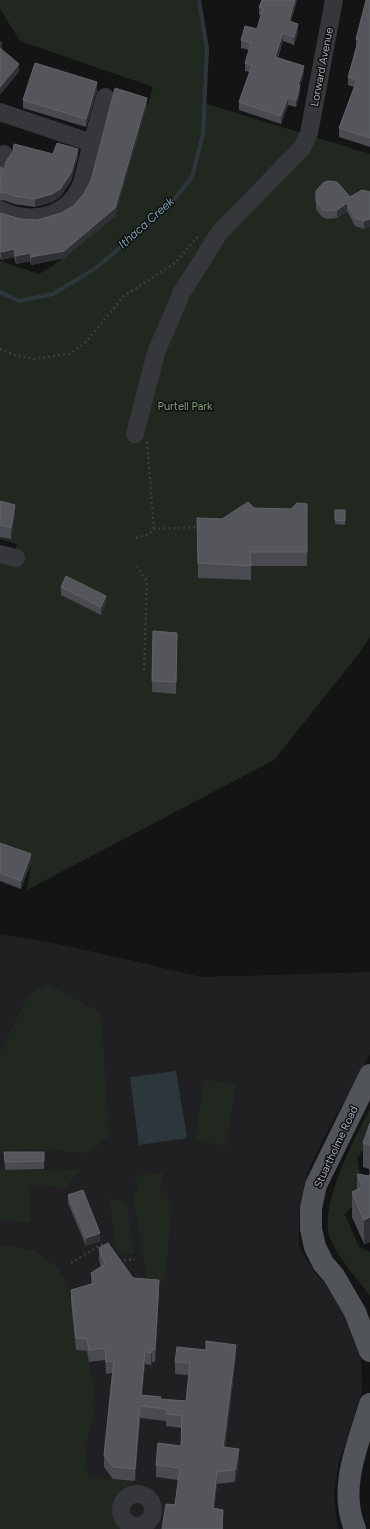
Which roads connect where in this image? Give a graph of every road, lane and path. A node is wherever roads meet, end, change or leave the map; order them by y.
1 (334, 0) edge
2 (105, 97) dead end
3 (0, 112) edge
4 (92, 143) junction
5 (0, 210) edge
6 (202, 231) dead end
7 (0, 350) edge
8 (141, 434) joint
9 (205, 526) edge
10 (154, 529) junction
11 (136, 538) dead end
12 (137, 566) dead end
13 (144, 673) dead end
14 (370, 1075) edge
15 (110, 1251) edge
16 (135, 1259) dead end
17 (117, 1262) edge
18 (71, 1263) dead end
19 (370, 1351) edge
20 (370, 1404) edge
21 (355, 1529) edge

1 - 8 street, Lorward Avenue
2 - 4 street
3 - 4 street
4 - 5 street
6 - 7 path
8 - 10 path
9 - 10 path
10 - 11 path
12 - 13 path
14 - 19 main road, Stuartholme Road
15 - 18 path
16 - 17 path
20 - 21 main road

